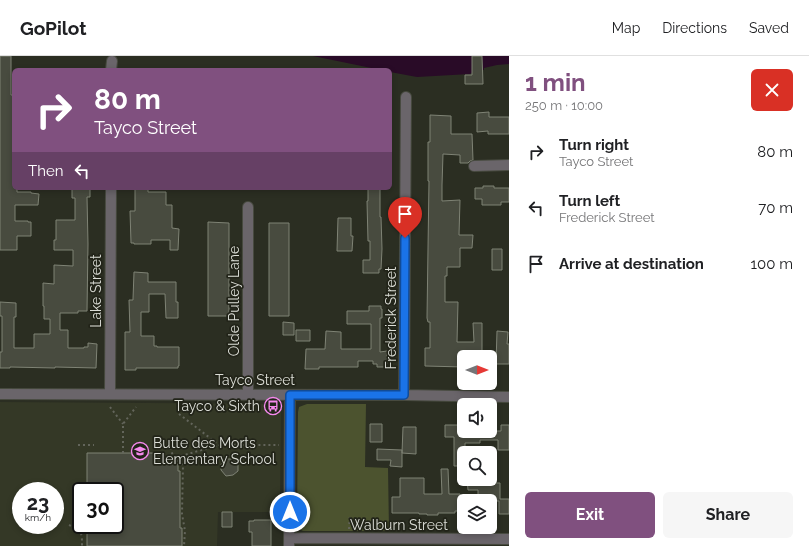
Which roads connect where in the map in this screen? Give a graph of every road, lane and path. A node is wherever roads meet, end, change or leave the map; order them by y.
1 (406, 97) dead end
2 (509, 165) edge
3 (474, 166) dead end
4 (111, 190) edge
5 (248, 207) dead end
6 (0, 394) edge
7 (110, 394) junction
8 (248, 395) junction
9 (290, 395) junction
10 (404, 395) junction
11 (509, 396) edge
12 (110, 407) dead end
13 (136, 407) dead end
14 (179, 414) dead end
15 (122, 424) junction
16 (168, 443) dead end
17 (78, 445) dead end
18 (94, 445) dead end
19 (219, 445) junction
20 (279, 445) dead end
21 (122, 453) dead end
22 (174, 458) junction
23 (169, 464) dead end
24 (350, 515) dead end
25 (69, 525) dead end
26 (350, 531) dead end
27 (509, 539) edge
28 (290, 542) edge
29 (82, 546) edge
30 (184, 546) edge

1 - 10 street, Frederick Street
2 - 3 street
4 - 7 street, Lake Street
5 - 8 street, Olde Pulley Lane
6 - 7 street, Tayco Street
7 - 8 street, Tayco Street
8 - 9 street, Tayco Street
9 - 10 street, Tayco Street
9 - 28 street
10 - 11 street, Tayco Street
12 - 15 path
13 - 15 path
14 - 19 path
15 - 21 path
16 - 22 path
17 - 18 path
19 - 20 path
19 - 22 path
22 - 23 path
22 - 30 path
24 - 26 path
25 - 29 path
27 - 28 street, Walburn Street

